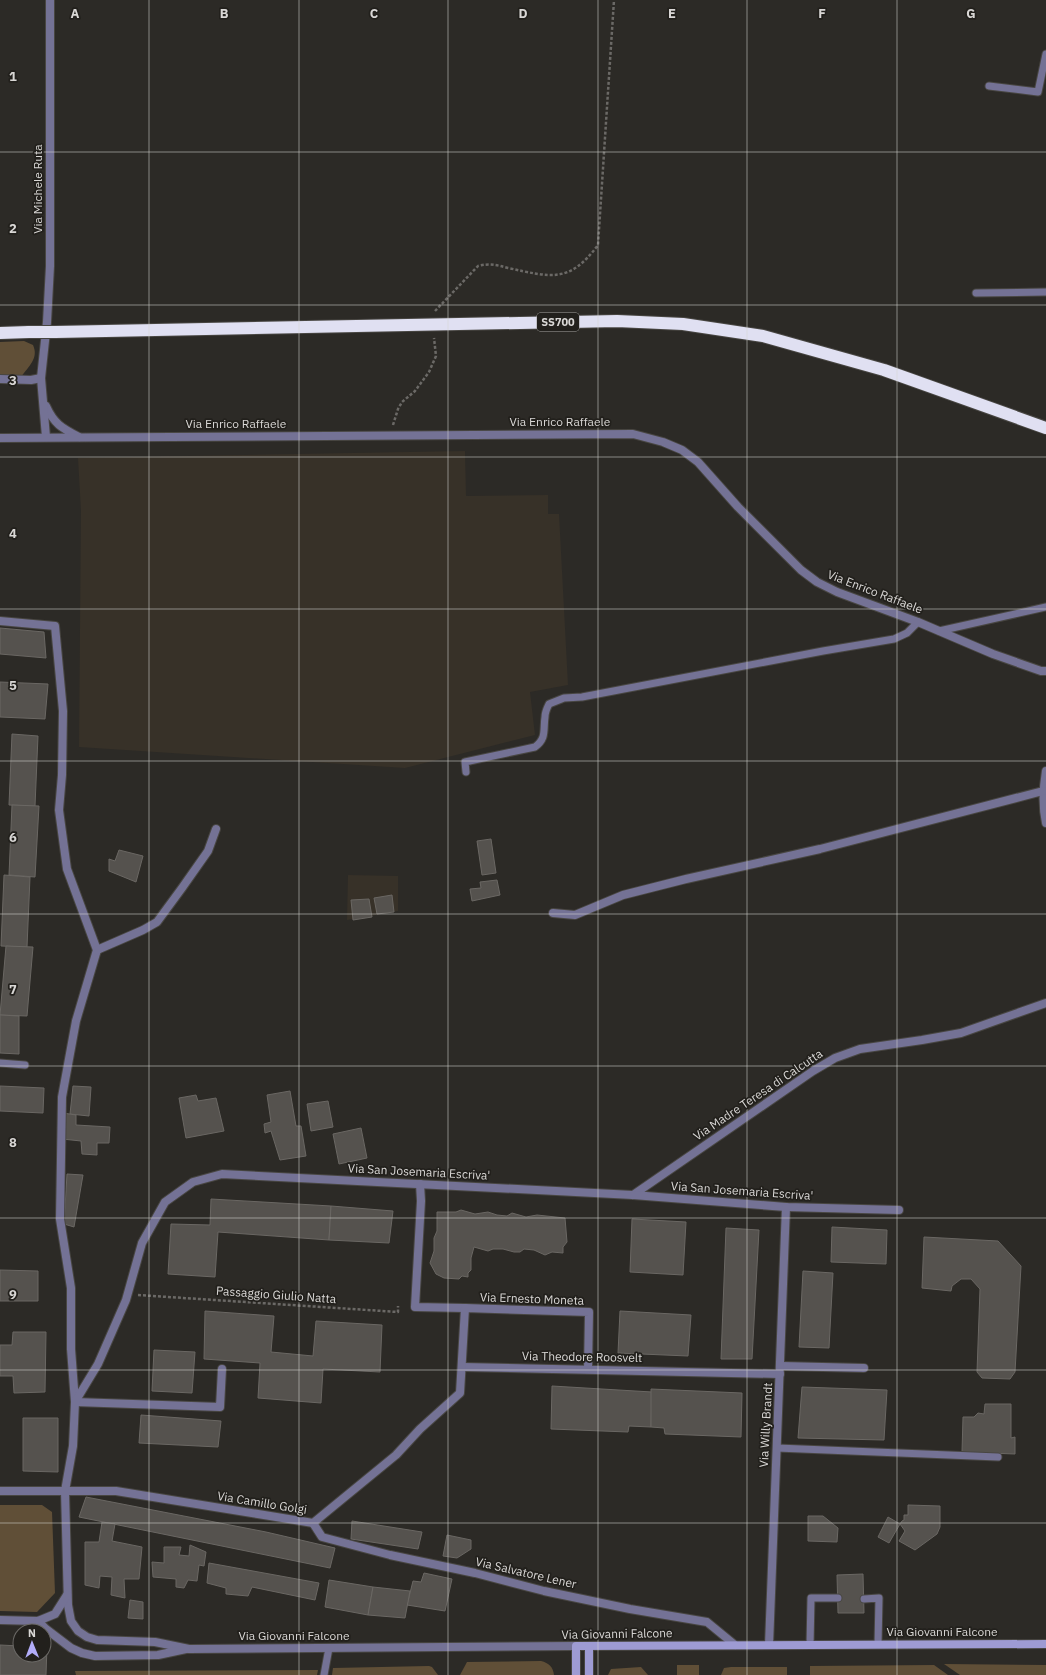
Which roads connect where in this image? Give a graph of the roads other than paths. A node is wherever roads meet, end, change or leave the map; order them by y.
1 (50, 0) edge
2 (1046, 54) edge
3 (989, 86) dead end
4 (1046, 292) edge
5 (976, 293) dead end
6 (0, 333) edge
7 (42, 378) junction
8 (0, 379) edge
9 (44, 402) junction
10 (1046, 428) edge
11 (46, 437) junction
12 (80, 437) junction
13 (0, 438) edge
14 (1046, 606) edge
15 (0, 621) edge
16 (918, 622) junction
17 (939, 631) junction
18 (1046, 671) edge
19 (1046, 771) edge
20 (466, 772) dead end
21 (1043, 791) junction
22 (1046, 823) edge
23 (216, 829) dead end
24 (553, 913) dead end
25 (97, 950) junction
26 (1046, 1003) edge
27 (0, 1063) edge
28 (26, 1065) dead end
29 (420, 1184) junction
30 (633, 1195) junction
31 (786, 1207) junction
32 (899, 1210) dead end
33 (465, 1308) junction
34 (462, 1367) junction
35 (864, 1368) dead end
36 (222, 1370) dead end
37 (588, 1370) junction
38 (781, 1370) junction
39 (75, 1402) junction
40 (777, 1448) junction
41 (998, 1457) dead end
42 (0, 1491) edge
43 (65, 1491) junction
44 (313, 1524) junction
45 (67, 1595) junction
46 (838, 1598) dead end
47 (864, 1598) dead end
48 (0, 1620) edge
49 (38, 1621) junction
50 (769, 1644) junction
51 (810, 1644) junction
52 (878, 1644) junction
53 (1046, 1644) edge
54 (735, 1645) junction
55 (576, 1646) junction
56 (589, 1646) junction
57 (329, 1648) junction
58 (189, 1649) junction
59 (324, 1675) edge
60 (576, 1675) edge
61 (589, 1675) edge

1 - 7 street, Via Michele Ruta
2 - 3 lane
4 - 5 lane
6 - 10 highway, SS700, bridge
7 - 8 street
7 - 9 street, Via Michele Ruta
9 - 11 street, Via Michele Ruta
9 - 12 street, Via Michele Ruta
11 - 12 street, Via Enrico Raffaele
11 - 13 street, Via Enrico Raffaele
12 - 16 street, Via Enrico Raffaele
14 - 17 lane
15 - 25 street
16 - 17 street, Via Enrico Raffaele
16 - 20 lane
17 - 18 street, Via Enrico Raffaele
19 - 21 street
21 - 22 street
21 - 24 street
23 - 25 street
25 - 39 street
26 - 30 street, Via Madre Teresa di Calcutta
27 - 28 lane
29 - 30 street, Via San Josemaria Escriva'
29 - 33 street, Via Ernesto Moneta
29 - 39 street, Via San Josemaria Escriva'
30 - 31 street, Via San Josemaria Escriva'
31 - 32 street, Via San Josemaria Escriva'
31 - 38 street, Via Willy Brandt
33 - 34 street, Via Ernesto Moneta
33 - 37 street, Via Ernesto Moneta
34 - 37 street, Via Theodore Roosvelt
34 - 44 street, Via Camillo Golgi
35 - 38 street, Via Theodore Roosvelt
36 - 39 street
37 - 38 street, Via Theodore Roosvelt
38 - 40 street, Via Willy Brandt
39 - 43 street, Via San Josemaria Escriva'
40 - 41 lane
40 - 50 street, Via Willy Brandt
42 - 43 street, Via Camillo Golgi
43 - 44 street, Via Camillo Golgi
43 - 45 street, Via San Josemaria Escriva'
44 - 54 street, Via Salvatore Lener
45 - 49 street
45 - 58 street, Via Giovanni Falcone
46 - 51 lane
47 - 52 lane
48 - 49 street
49 - 58 street, Via Giovanni Falcone
50 - 51 street, Via Giovanni Falcone
50 - 54 street, Via Giovanni Falcone
51 - 52 street, Via Giovanni Falcone
52 - 53 street, Via Giovanni Falcone
54 - 56 street, Via Giovanni Falcone
55 - 56 street, Via Giovanni Falcone
55 - 57 street, Via Giovanni Falcone
55 - 60 street
56 - 61 street
57 - 58 street, Via Giovanni Falcone
57 - 59 lane

